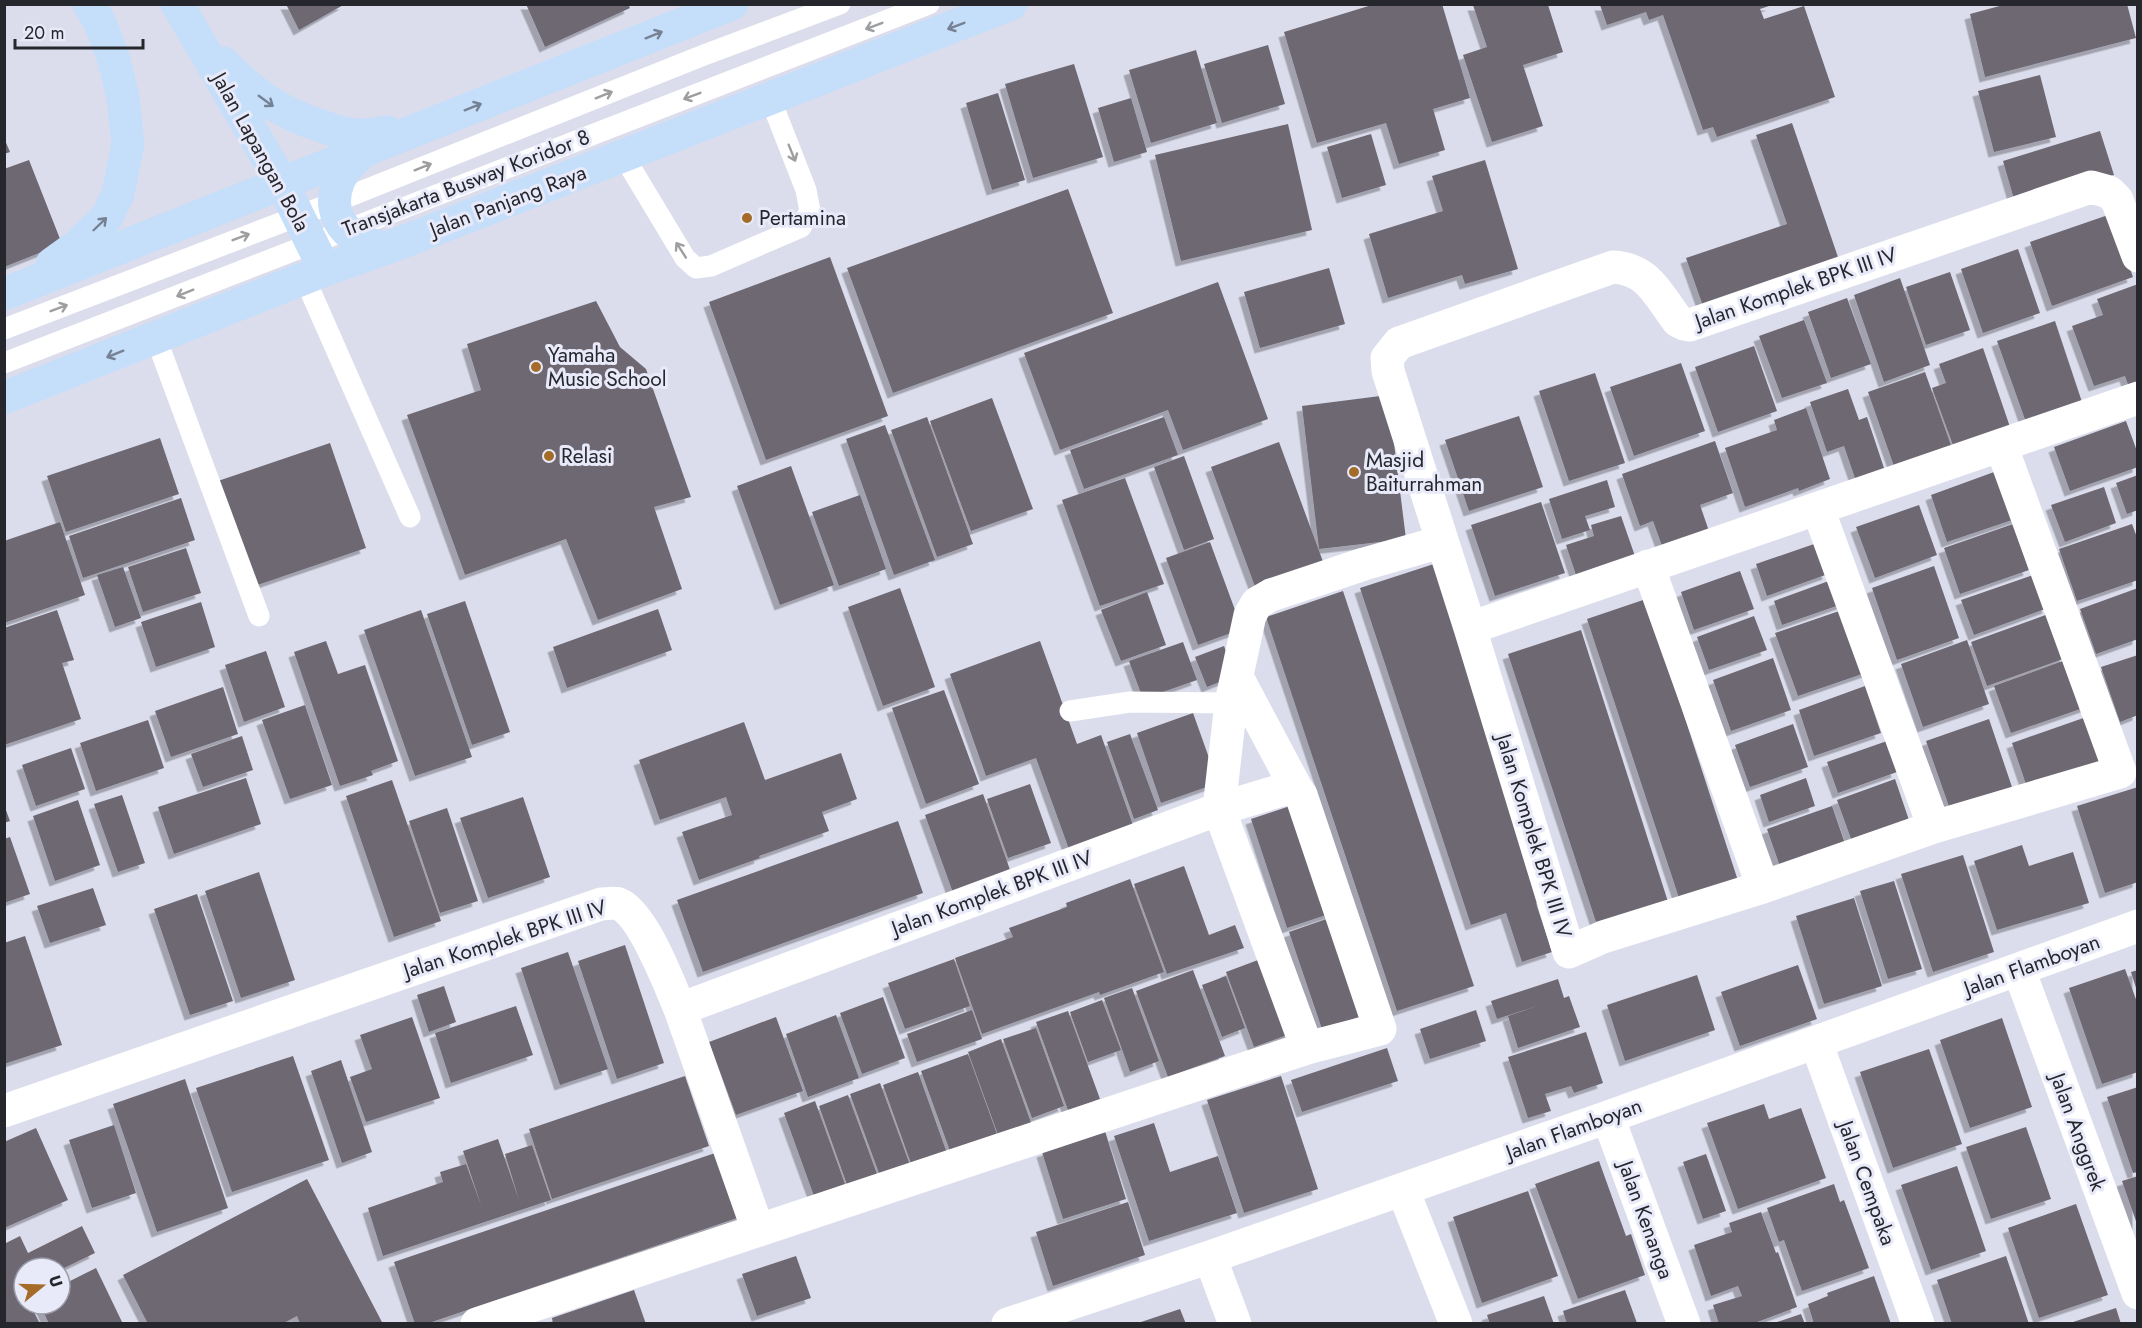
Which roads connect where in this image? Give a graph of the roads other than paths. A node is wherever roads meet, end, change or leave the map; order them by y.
1 (89, 4) edge
2 (732, 4) edge
3 (840, 4) edge
4 (929, 4) edge
5 (1011, 4) edge
6 (185, 18) edge
7 (770, 98) junction
8 (417, 129) junction
9 (363, 150) junction
10 (623, 156) junction
11 (282, 183) junction
12 (340, 216) junction
13 (390, 247) junction
14 (310, 251) junction
15 (2138, 256) edge
16 (14, 291) edge
17 (4, 329) edge
18 (156, 338) junction
19 (4, 363) edge
20 (4, 398) edge
21 (2138, 398) edge
22 (2001, 445) junction
23 (1818, 509) junction
24 (410, 517) dead end
25 (1441, 542) junction
26 (1648, 566) junction
27 (259, 616) dead end
28 (1470, 628) junction
29 (1234, 690) junction
30 (1070, 711) dead end
31 (1296, 788) junction
32 (1219, 809) junction
33 (1934, 827) junction
34 (1762, 887) junction
35 (2138, 926) edge
36 (2019, 970) junction
37 (680, 1009) junction
38 (1816, 1042) junction
39 (1307, 1048) junction
40 (4, 1111) edge
41 (1608, 1118) junction
42 (1403, 1190) junction
43 (758, 1230) junction
44 (1210, 1257) junction
45 (2138, 1293) edge
46 (477, 1323) edge
47 (1008, 1323) edge
48 (1235, 1323) edge
49 (1456, 1323) edge
50 (1684, 1323) edge
51 (1918, 1323) edge

16 -> 1 main road
8 -> 2 main road
12 -> 3 lane, Transjakarta Busway Koridor 8
4 -> 12 lane, Transjakarta Busway Koridor 8
5 -> 7 main road, Jalan Panjang Raya
6 -> 8 main road
6 - 11 main road, Jalan Lapangan Bola
7 - 10 main road, Jalan Panjang Raya
7 -> 10 lane
8 - 9 main road
9 - 11 main road
9 - 12 main road
10 - 13 main road, Jalan Panjang Raya
11 - 14 main road, Jalan Lapangan Bola
11 - 16 main road
12 - 13 main road
12 - 14 lane, Transjakarta Busway Koridor 8
12 - 14 lane, Transjakarta Busway Koridor 8
13 - 14 main road, Jalan Panjang Raya
17 -> 14 lane, Transjakarta Busway Koridor 8
14 - 18 main road, Jalan Panjang Raya
14 -> 19 lane, Transjakarta Busway Koridor 8
14 - 24 lane
15 - 25 street, Jalan Komplek BPK III IV
18 -> 20 main road, Jalan Panjang Raya
18 - 27 lane
21 - 22 street
22 - 23 street
22 - 33 street, Jalan Komplek BPK III IV
23 - 26 street
23 - 33 street
25 - 28 street, Jalan Komplek BPK III IV
25 - 29 street
26 - 28 street
26 - 34 street
28 - 34 street, Jalan Komplek BPK III IV
29 - 30 lane
29 - 31 street
29 - 32 street
31 - 32 street, Jalan Komplek BPK III IV
31 - 39 street
32 - 37 street, Jalan Komplek BPK III IV
32 - 39 street
33 - 34 street, Jalan Komplek BPK III IV
35 - 36 street, Jalan Flamboyan
36 - 38 street, Jalan Flamboyan
36 - 45 street, Jalan Anggrek
37 - 40 street, Jalan Komplek BPK III IV
37 - 43 street
38 - 41 street, Jalan Flamboyan
38 - 51 street, Jalan Cempaka
39 - 43 street
41 - 42 street, Jalan Flamboyan
41 - 50 street, Jalan Kenanga
42 - 44 street, Jalan Flamboyan
42 - 49 street
43 - 46 street
44 - 47 street, Jalan Flamboyan
44 - 48 street

